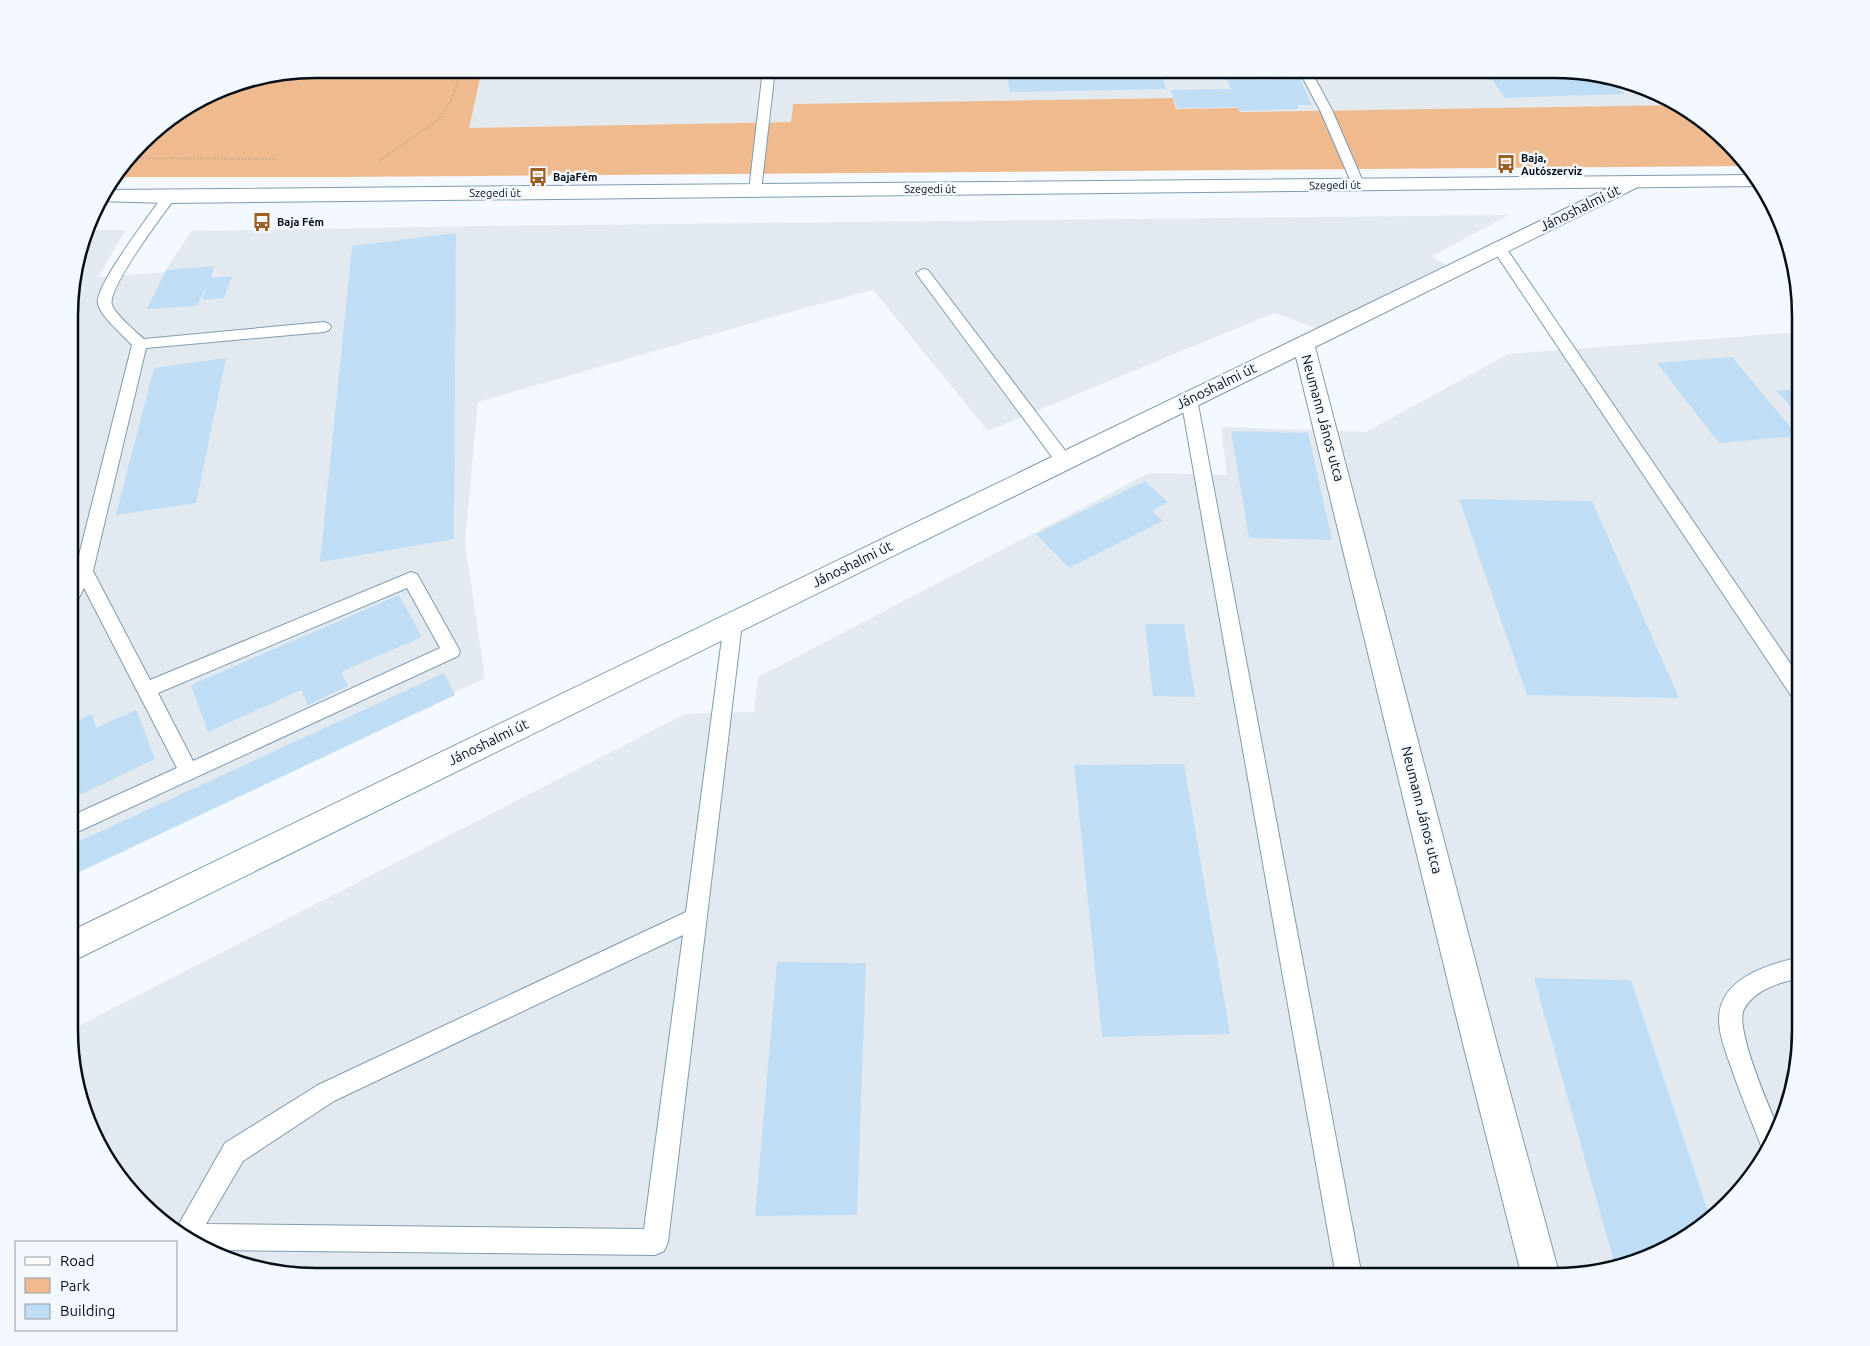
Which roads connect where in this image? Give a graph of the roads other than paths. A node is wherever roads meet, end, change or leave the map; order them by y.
1 (768, 78) edge
2 (1309, 78) edge
3 (1751, 181) edge
4 (1634, 182) junction
5 (1358, 184) junction
6 (755, 191) junction
7 (110, 196) edge
8 (169, 197) junction
9 (1500, 248) junction
10 (923, 273) dead end
11 (324, 327) dead end
12 (140, 344) junction
13 (1304, 344) junction
14 (1189, 400) junction
15 (1064, 461) junction
16 (84, 571) junction
17 (78, 583) edge
18 (733, 622) junction
19 (1792, 683) edge
20 (146, 690) junction
21 (188, 772) junction
22 (78, 823) edge
23 (696, 918) junction
24 (78, 944) edge
25 (1792, 969) edge
26 (1769, 1134) edge
27 (188, 1231) edge
28 (197, 1237) edge
29 (1347, 1268) edge
30 (1539, 1268) edge

1 - 6 lane
2 - 5 lane
3 - 4 street, Szegedi út
4 - 5 street, Szegedi út
4 - 9 street, Jánoshalmi út
5 - 6 street, Szegedi út
6 - 8 street, Szegedi út
7 - 8 street, Szegedi út
8 - 12 lane
9 - 13 street, Jánoshalmi út
9 - 19 lane
10 - 15 lane
11 - 12 lane
12 - 16 lane
13 - 14 street, Jánoshalmi út
13 - 30 street, Neumann János utca
14 - 15 street, Jánoshalmi út
14 - 29 lane
15 - 18 street, Jánoshalmi út
16 - 17 lane
16 - 20 lane
18 - 23 lane
18 - 24 street, Jánoshalmi út
20 - 21 lane
20 - 21 lane
21 - 22 lane
23 - 27 lane
23 - 28 lane
25 - 26 lane

